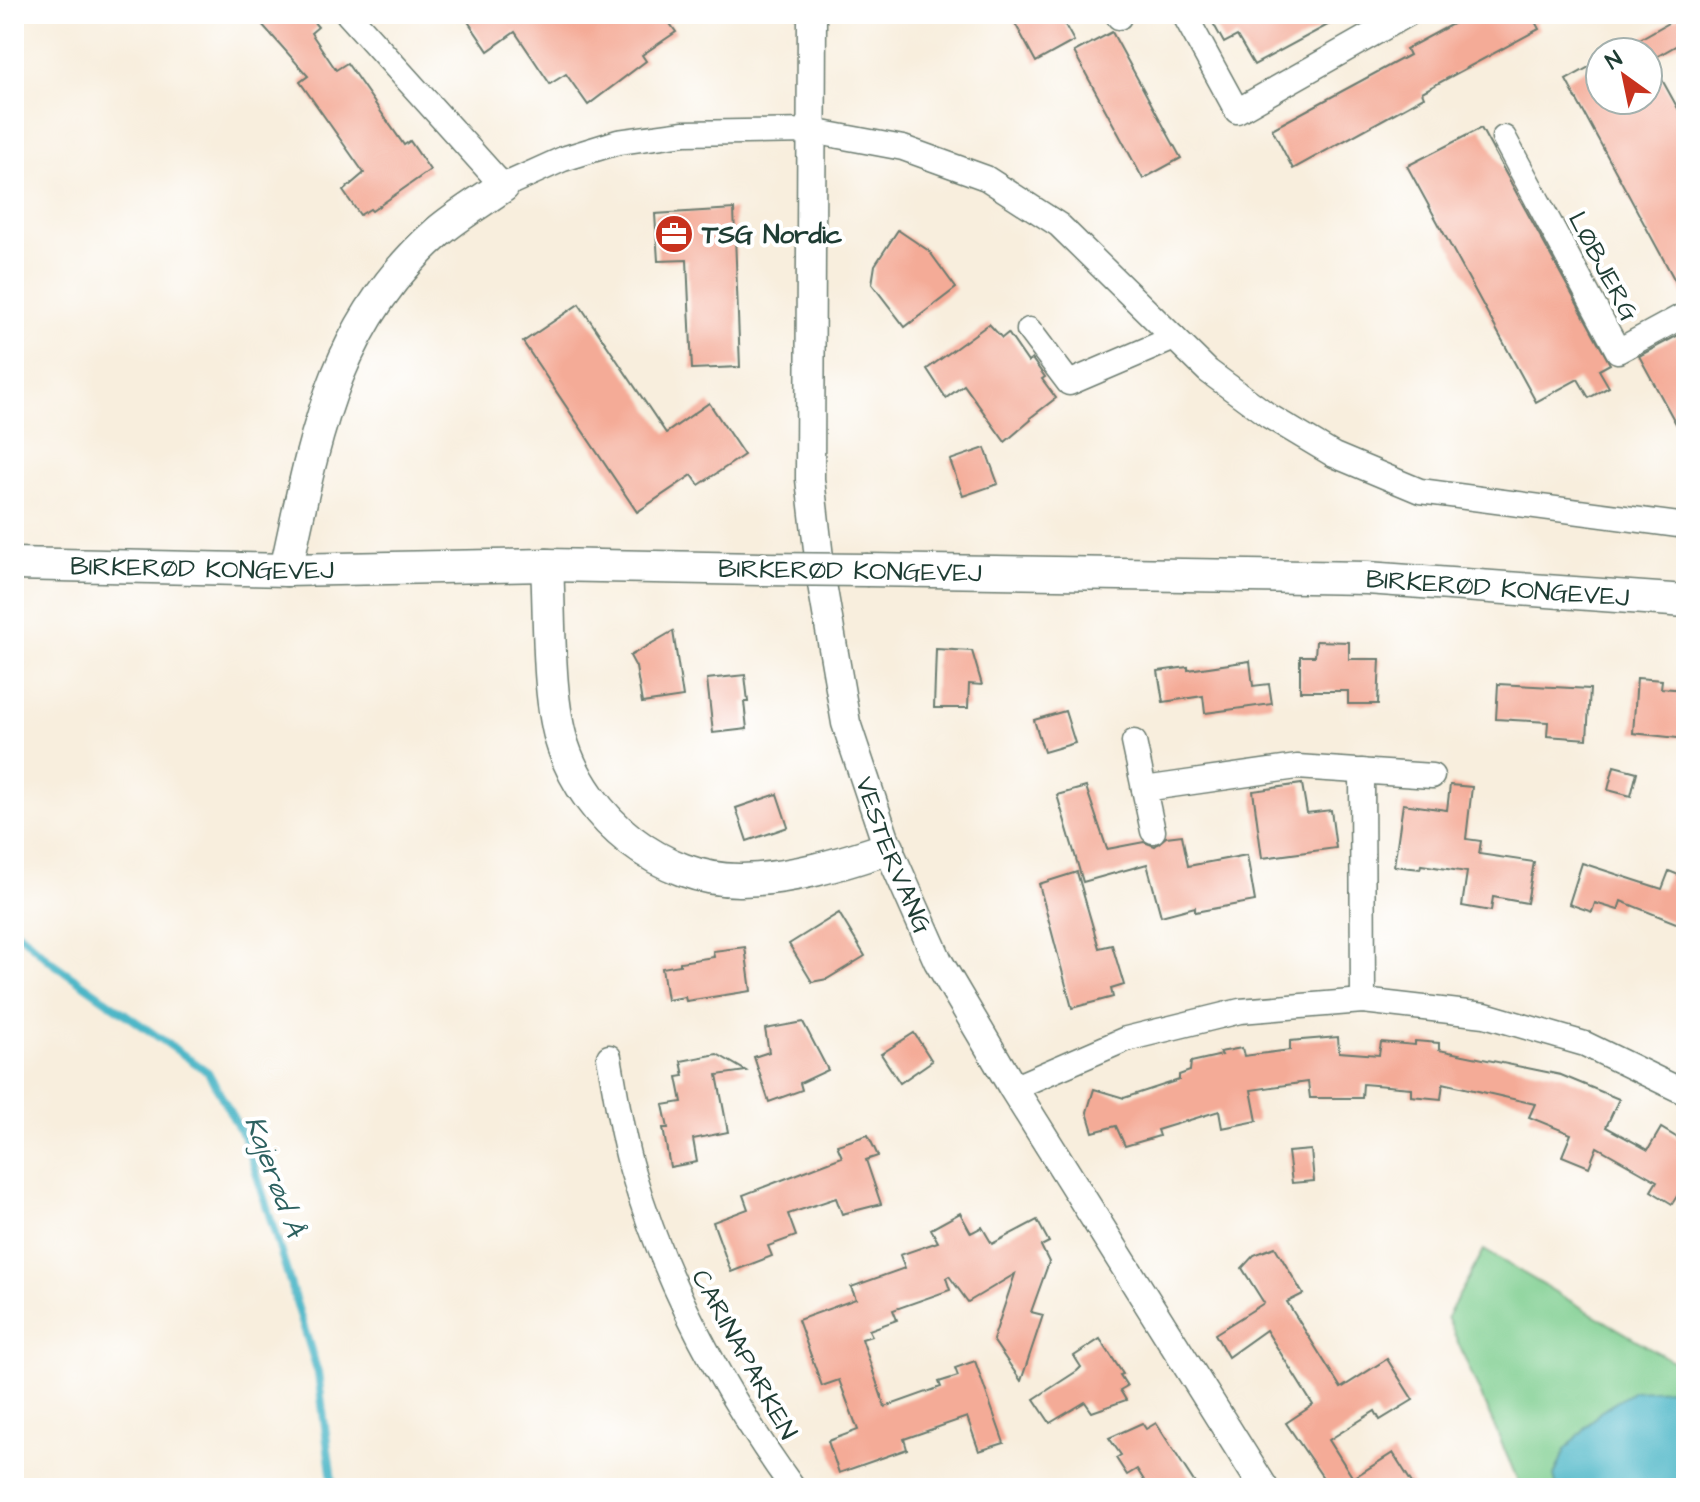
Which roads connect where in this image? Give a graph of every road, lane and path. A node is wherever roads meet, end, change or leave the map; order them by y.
1 (348, 14) edge
2 (812, 14) edge
3 (1184, 14) edge
4 (1408, 14) edge
5 (812, 131) junction
6 (1504, 138) dead end
7 (503, 186) junction
8 (1686, 314) edge
9 (1029, 330) dead end
10 (1174, 338) junction
11 (1686, 526) edge
12 (14, 564) edge
13 (547, 565) junction
14 (286, 570) junction
15 (1686, 601) edge
16 (1134, 742) dead end
17 (1362, 771) junction
18 (1432, 776) dead end
19 (1144, 789) junction
20 (1153, 831) dead end
21 (888, 848) junction
22 (1363, 1001) junction
23 (609, 1057) dead end
24 (1013, 1088) junction
25 (1686, 1093) edge
26 (793, 1488) edge
27 (1264, 1488) edge

1 - 7 street
2 - 5 street, VESTERVANG
3 - 4 street
5 - 7 street
5 - 10 street
5 - 21 street, VESTERVANG
6 - 8 street, LØBJERG
7 - 14 main road
9 - 10 street
10 - 11 street
12 - 14 main road, BIRKERØD KONGEVEJ
13 - 14 main road, BIRKERØD KONGEVEJ
13 - 15 main road, BIRKERØD KONGEVEJ, bridge
13 - 21 main road
16 - 19 street
17 - 18 street
17 - 19 street
17 - 22 street
19 - 20 street
21 - 24 street, VESTERVANG
22 - 24 street
22 - 25 street
23 - 26 street, CARINAPARKEN
24 - 27 street, VESTERVANG

